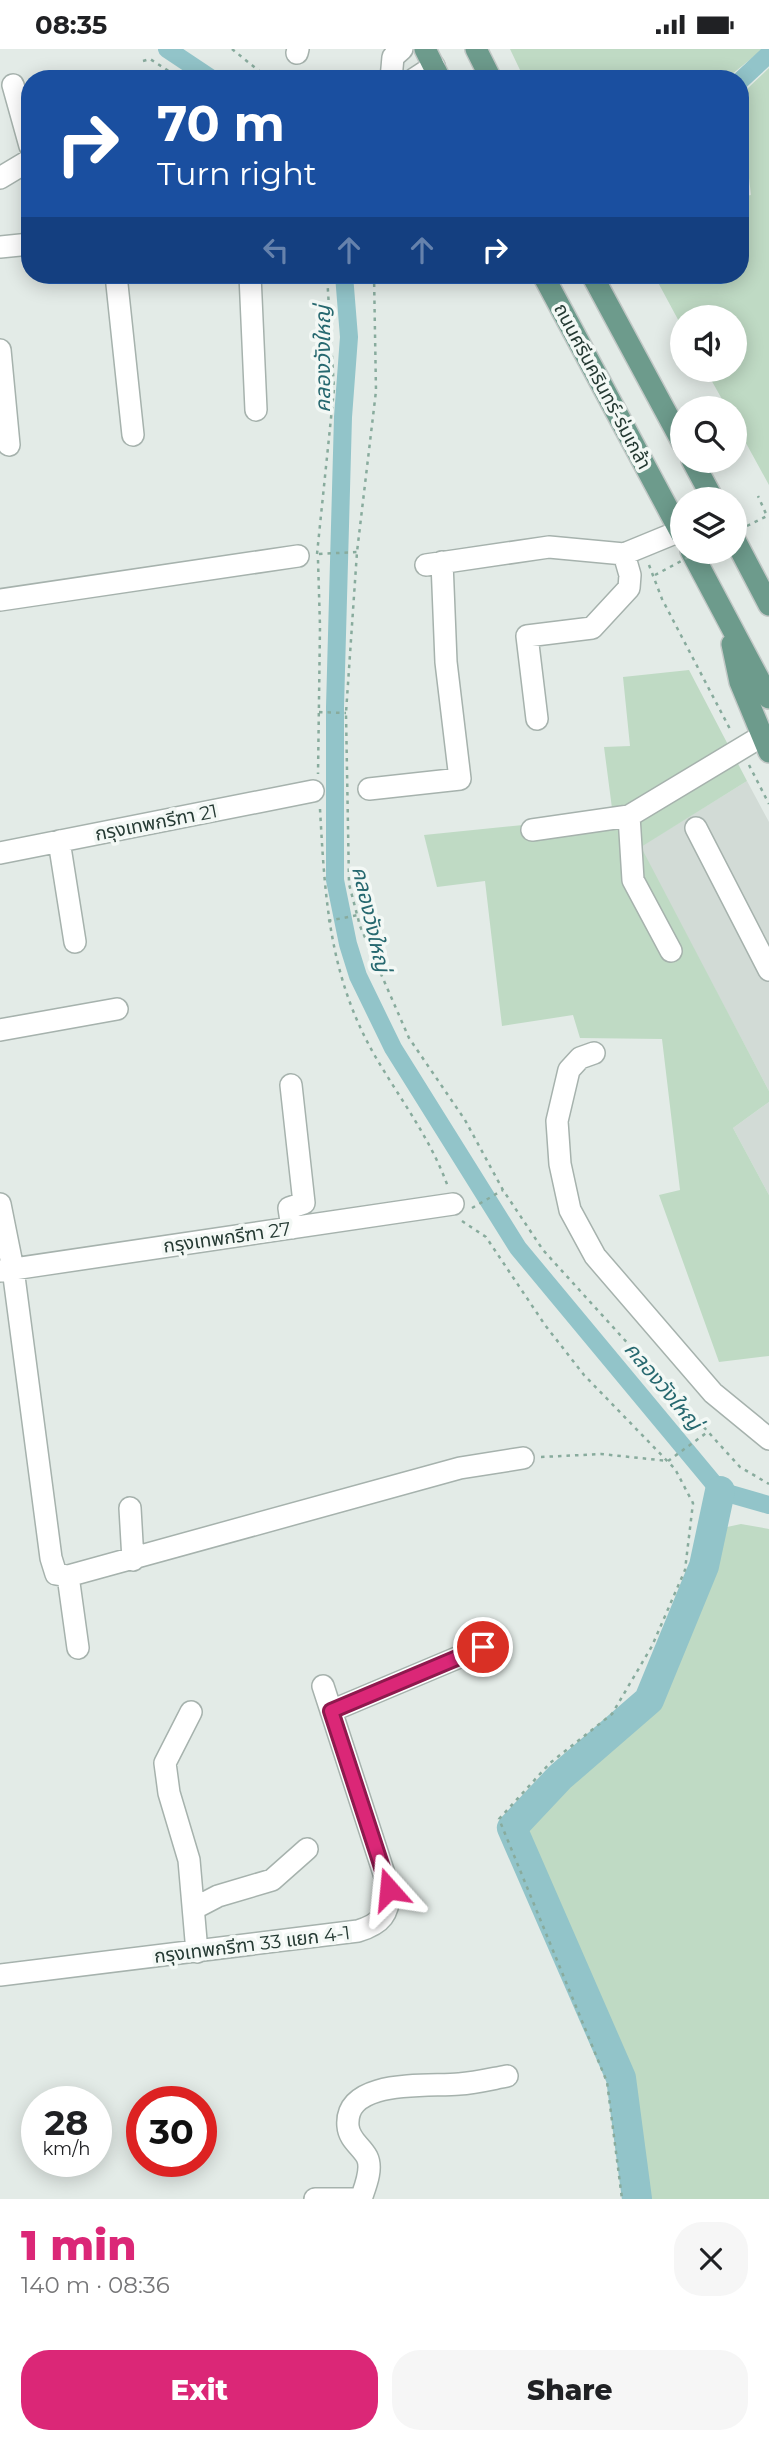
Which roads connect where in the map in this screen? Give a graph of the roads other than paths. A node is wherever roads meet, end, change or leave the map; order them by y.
1 (402, 49) edge
2 (392, 70) edge
3 (13, 85) dead end
4 (21, 114) edge
5 (21, 165) edge
6 (0, 178) edge
7 (21, 245) edge
8 (0, 247) edge
9 (117, 284) edge
10 (250, 284) edge
11 (548, 284) edge
12 (597, 284) edge
13 (0, 350) edge
14 (256, 410) dead end
15 (670, 420) edge
16 (133, 435) dead end
17 (9, 445) dead end
18 (670, 512) edge
19 (670, 537) edge
20 (747, 550) edge
21 (624, 554) junction
22 (308, 555) road end
23 (698, 564) edge
24 (767, 599) edge
25 (0, 600) edge
26 (726, 618) junction
27 (769, 698) edge
28 (537, 719) dead end
29 (765, 744) edge
30 (369, 789) dead end
31 (317, 793) road end
32 (629, 816) junction
33 (696, 828) dead end
34 (533, 830) dead end
35 (59, 841) junction
36 (0, 853) edge
37 (75, 942) dead end
38 (671, 951) dead end
39 (769, 970) edge
40 (117, 1009) dead end
41 (0, 1030) edge
42 (594, 1053) dead end
43 (291, 1085) dead end
44 (0, 1203) edge
45 (455, 1210) road end
46 (292, 1228) junction
47 (6, 1270) edge
48 (769, 1439) edge
49 (523, 1458) road end
50 (130, 1507) dead end
51 (133, 1560) junction
52 (68, 1576) junction
53 (483, 1647) dead end
54 (78, 1648) dead end
55 (323, 1686) dead end
56 (191, 1711) dead end
57 (331, 1711) junction
58 (307, 1849) dead end
59 (195, 1907) junction
60 (197, 1952) junction
61 (0, 1975) edge
62 (507, 2076) dead end
63 (315, 2199) edge
64 (356, 2199) edge
65 (361, 2199) edge

1 - 2 street
3 - 4 street
5 - 6 street
7 - 8 street
9 - 16 street
10 - 14 street
11 - 18 main road, ถนนศรีนครินทร์-ร่มเกล้า
12 - 15 main road
13 - 17 street
19 - 21 street
20 - 24 main road
21 - 28 street
21 - 30 street
22 - 25 street
23 - 26 main road
26 - 27 main road
26 - 29 main road
29 - 32 street
31 - 35 street, กรุงเทพกรีฑา 21
32 - 34 street
32 - 38 street
33 - 39 street
35 - 36 street, กรุงเทพกรีฑา 21
35 - 37 street
40 - 41 street
42 - 48 street
43 - 46 street
44 - 47 street
45 - 46 street, กรุงเทพกรีฑา 27
46 - 47 street, กรุงเทพกรีฑา 27
47 - 52 street
49 - 51 street
50 - 51 street
51 - 52 street
52 - 54 street
53 - 57 street
55 - 57 street, กรุงเทพกรีฑา 33 แยก 4-1
56 - 59 street
57 - 60 street, กรุงเทพกรีฑา 33 แยก 4-1
58 - 59 street
59 - 60 street
60 - 61 street, กรุงเทพกรีฑา 33 แยก 4-1
62 - 65 street
63 - 64 street

